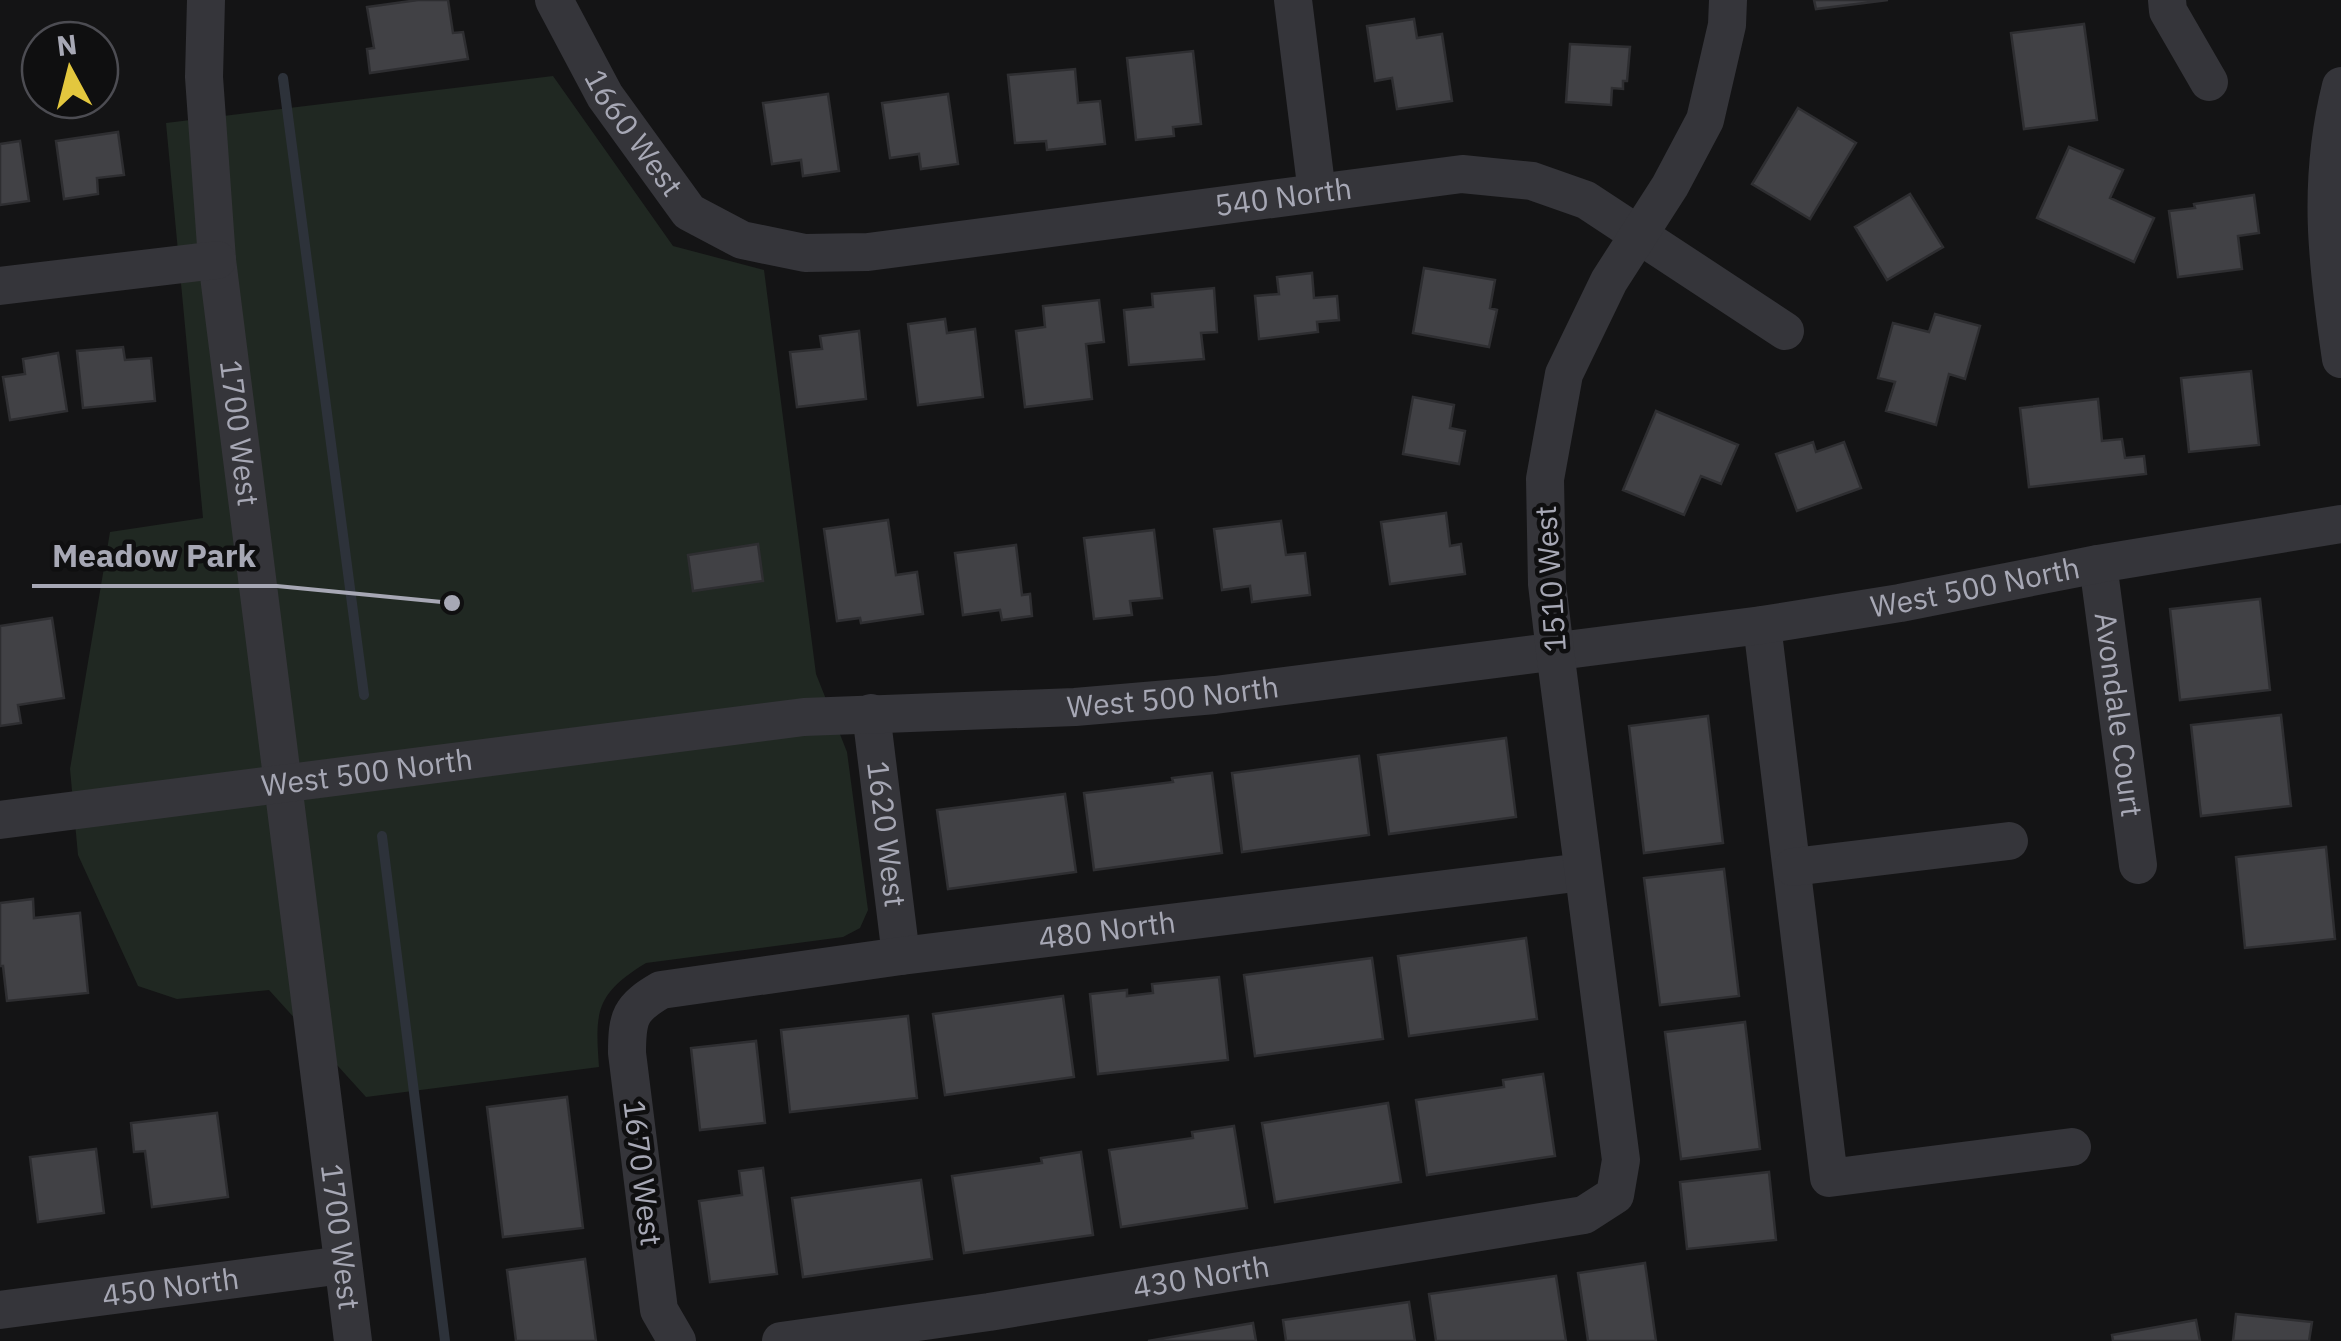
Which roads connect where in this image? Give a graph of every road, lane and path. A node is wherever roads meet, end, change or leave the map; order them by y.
1 (206, 0) edge
2 (554, 0) edge
3 (1293, 0) edge
4 (1728, 0) edge
5 (2166, 0) edge
6 (2210, 82) dead end
7 (2341, 86) edge
8 (1318, 193) junction
9 (1636, 236) junction
10 (742, 240) joint
11 (217, 260) junction
12 (0, 286) edge
13 (1784, 331) dead end
14 (2341, 359) edge
15 (2341, 524) edge
16 (2098, 564) junction
17 (1762, 626) junction
18 (1555, 651) junction
19 (870, 713) junction
20 (283, 786) junction
21 (0, 820) edge
22 (2010, 842) dead end
23 (2138, 865) dead end
24 (1793, 868) junction
25 (1583, 872) junction
26 (901, 956) junction
27 (637, 1004) joint
28 (2072, 1147) dead end
29 (1614, 1195) joint
30 (344, 1265) junction
31 (0, 1310) edge
32 (676, 1340) edge
33 (353, 1341) edge
34 (781, 1341) edge

1 - 11 street, 1700 West
2 - 10 street, 1660 West
3 - 8 street
4 - 9 street, 1510 West
5 - 6 street
7 - 14 street
8 - 9 street, 540 North
8 - 10 street, 540 North
9 - 13 street, 540 North
9 - 18 street, 1510 West
11 - 12 street
11 - 20 street, 1700 West
15 - 16 street, West 500 North
16 - 17 street, West 500 North
16 - 23 street, Avondale Court
17 - 18 street, West 500 North
17 - 24 street
18 - 19 street, West 500 North
18 - 25 street, 1510 West
19 - 20 street, West 500 North
19 - 26 street, 1620 West
20 - 21 street, West 500 North
20 - 30 street, 1700 West
22 - 24 street
24 - 28 street
25 - 26 street, 480 North
25 - 29 street, 1510 West
26 - 27 street, 480 North
27 - 32 street, 1670 West
29 - 34 street, 430 North
30 - 31 street, 450 North
30 - 33 street, 1700 West

